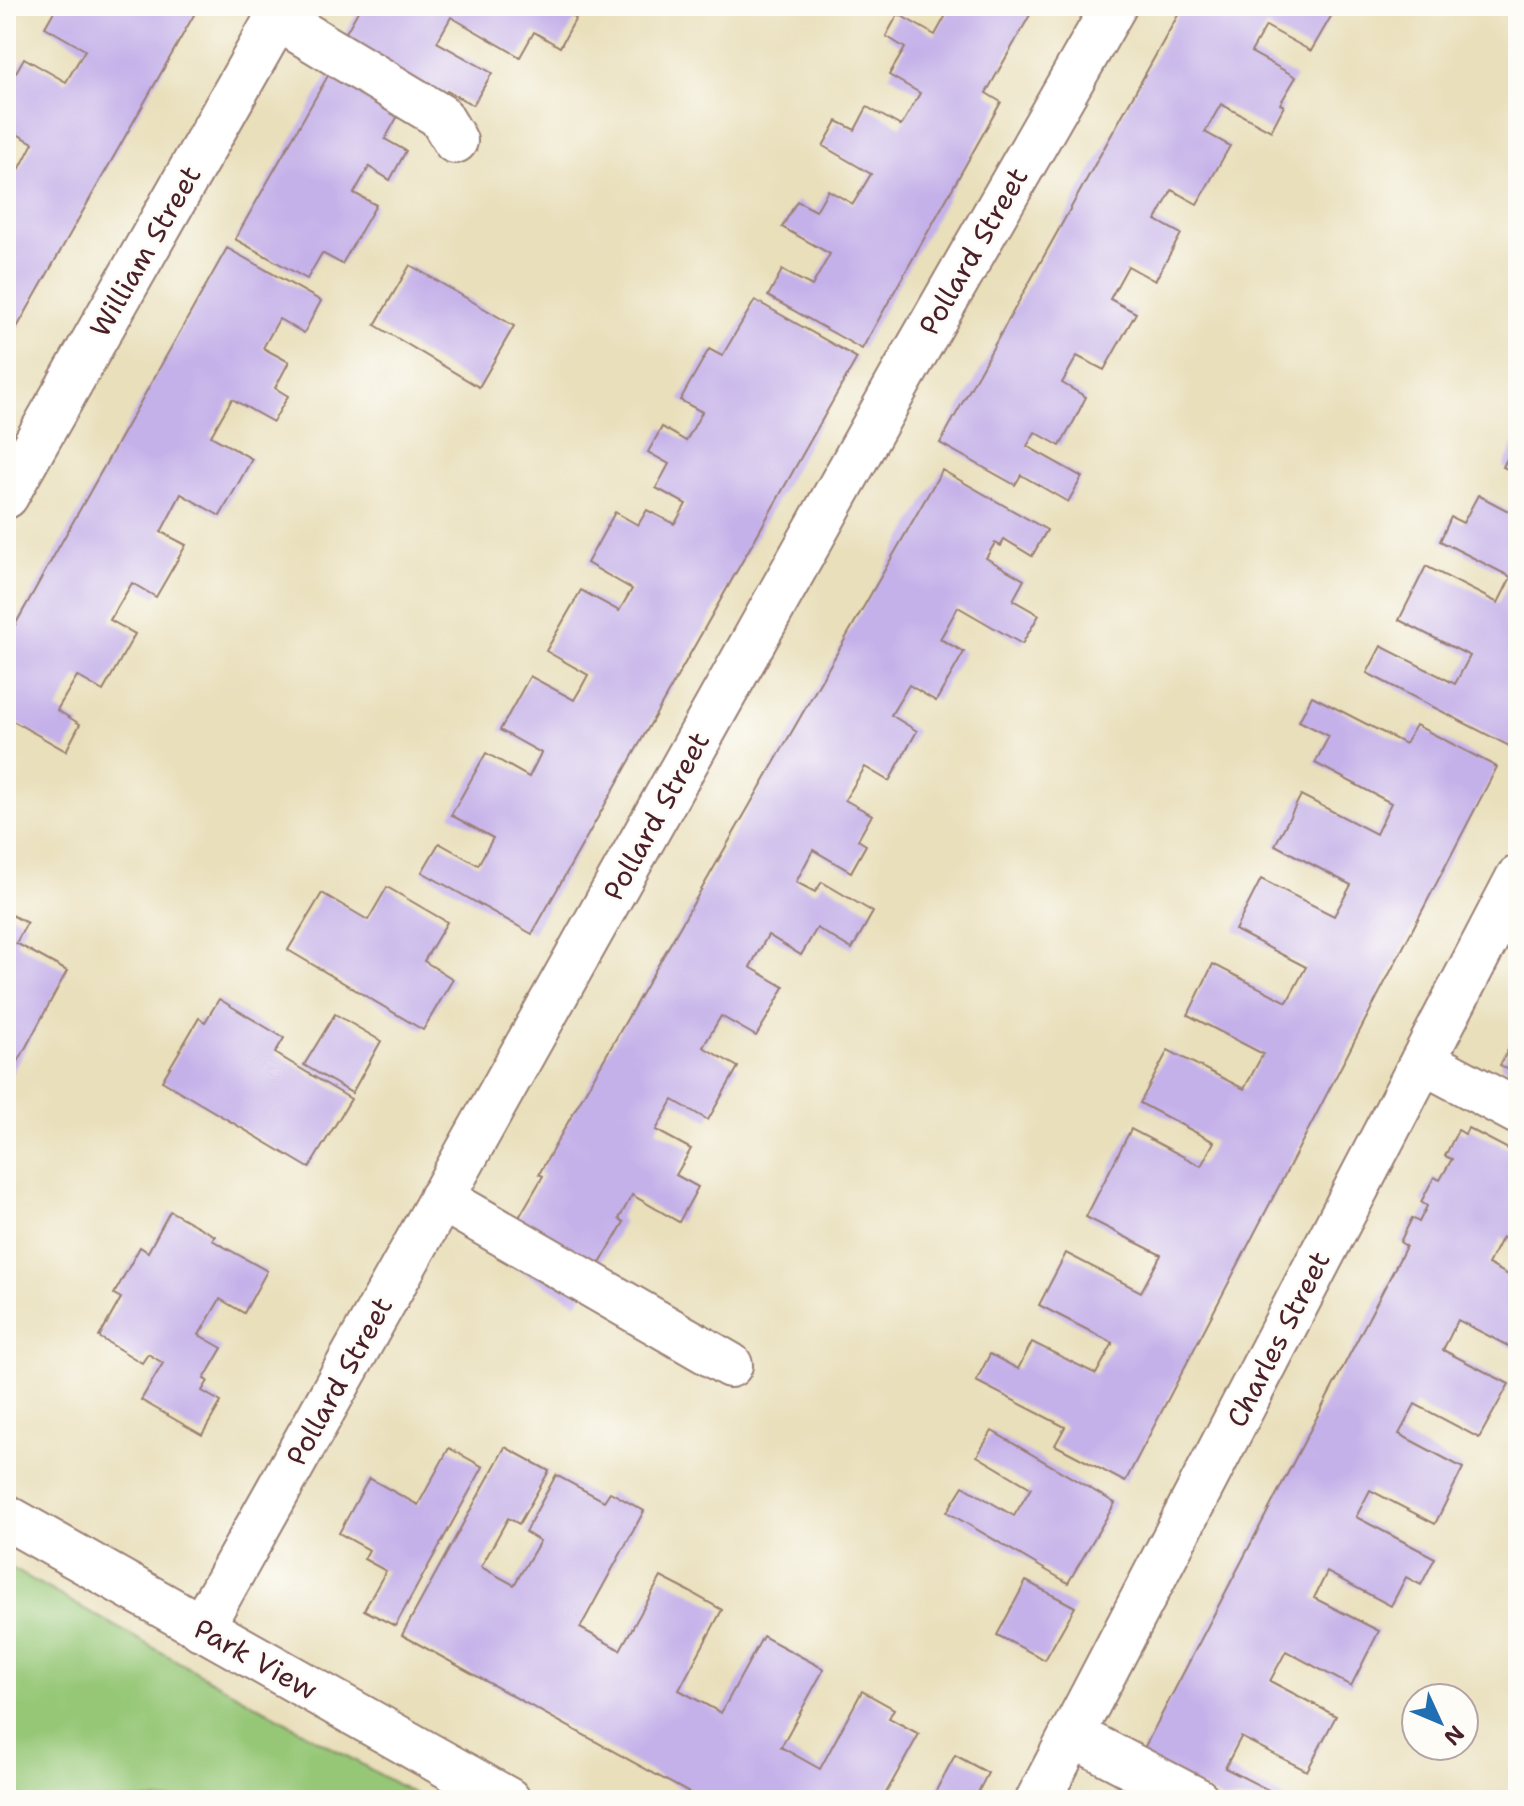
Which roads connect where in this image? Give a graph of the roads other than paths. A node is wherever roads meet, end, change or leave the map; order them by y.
1 (1114, 6) edge
2 (280, 12) edge
3 (455, 141) dead end
4 (6, 496) edge
5 (1518, 878) edge
6 (1423, 1061) junction
7 (1518, 1112) edge
8 (441, 1198) junction
9 (730, 1365) dead end
10 (6, 1517) edge
11 (201, 1628) junction
12 (1072, 1735) junction
13 (508, 1800) edge
14 (1038, 1800) edge
15 (1197, 1800) edge

1 - 8 street, Pollard Street
2 - 3 street
2 - 4 street, William Street
5 - 6 street, Charles Street
6 - 7 street
6 - 12 street, Charles Street
8 - 9 street
8 - 11 street, Pollard Street
10 - 11 street, Park View
11 - 13 street, Park View
12 - 14 street, Charles Street
12 - 15 street

